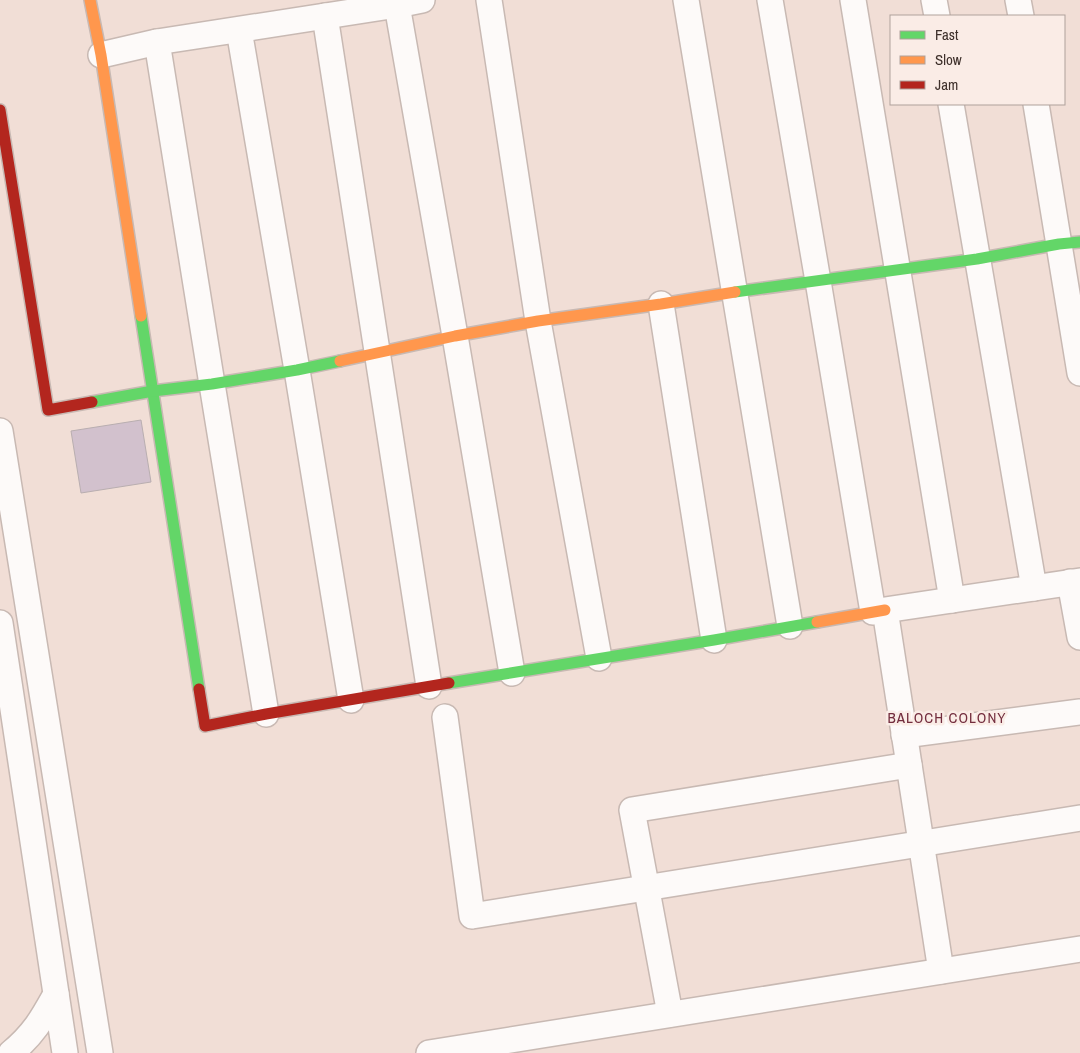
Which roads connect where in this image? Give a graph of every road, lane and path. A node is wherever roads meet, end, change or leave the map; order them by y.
1 (90, 0) edge
2 (422, 0) edge
3 (489, 0) edge
4 (686, 0) edge
5 (770, 0) edge
6 (852, 0) edge
7 (934, 0) edge
8 (1018, 0) edge
9 (397, 5) junction
10 (936, 15) edge
11 (1021, 15) edge
12 (324, 16) junction
13 (239, 30) junction
14 (157, 42) junction
15 (101, 55) junction
16 (951, 105) edge
17 (1036, 105) edge
18 (0, 110) edge
19 (1070, 243) edge
20 (978, 259) junction
21 (897, 270) junction
22 (818, 281) junction
23 (736, 292) junction
24 (661, 304) junction
25 (538, 321) junction
26 (455, 336) junction
27 (377, 354) junction
28 (297, 370) junction
29 (1080, 373) edge
30 (212, 384) junction
31 (153, 391) junction
32 (0, 431) edge
33 (1075, 581) edge
34 (1034, 588) junction
35 (952, 600) junction
36 (879, 611) junction
37 (0, 623) edge
38 (790, 626) junction
39 (1080, 637) edge
40 (714, 640) junction
41 (599, 658) junction
42 (512, 673) junction
43 (429, 686) junction
44 (351, 700) junction
45 (1080, 712) edge
46 (266, 714) junction
47 (445, 717) dead end
48 (904, 736) junction
49 (909, 765) junction
50 (1080, 818) edge
51 (921, 844) junction
52 (646, 888) junction
53 (1080, 949) edge
54 (941, 971) junction
55 (56, 994) junction
56 (670, 1014) junction
57 (96, 1052) edge
58 (11, 1053) edge
59 (65, 1053) edge
60 (429, 1053) edge

1 - 15 street
2 - 9 street
3 - 25 street
4 - 23 street
5 - 22 street
6 - 21 street
7 - 10 street
8 - 11 street
9 - 12 street
9 - 26 street
12 - 13 street
12 - 27 street
13 - 14 street
13 - 28 street
14 - 15 street
14 - 30 street
15 - 31 street
16 - 20 street
17 - 19 street
18 - 31 street
19 - 20 street
19 - 29 street
20 - 21 street
20 - 34 street
21 - 22 street
21 - 35 street
22 - 23 street
22 - 36 street
23 - 24 street
23 - 38 street
24 - 25 street
24 - 40 street
25 - 26 street
25 - 41 street
26 - 27 street
26 - 42 street
27 - 28 street
27 - 43 street
28 - 30 street
28 - 44 street
30 - 31 street
30 - 46 street
31 - 46 street
32 - 57 street
33 - 34 street
33 - 39 street
34 - 35 street
35 - 36 street
36 - 38 street
36 - 48 street
37 - 55 street
38 - 40 street
40 - 41 street
41 - 42 street
42 - 43 street
43 - 44 street
44 - 46 street
45 - 48 street
47 - 52 street
48 - 49 street
49 - 51 street
49 - 52 street
50 - 51 street
51 - 52 street
51 - 54 street
52 - 56 street
53 - 54 street
54 - 56 street
55 - 58 street
55 - 59 street
56 - 60 street

